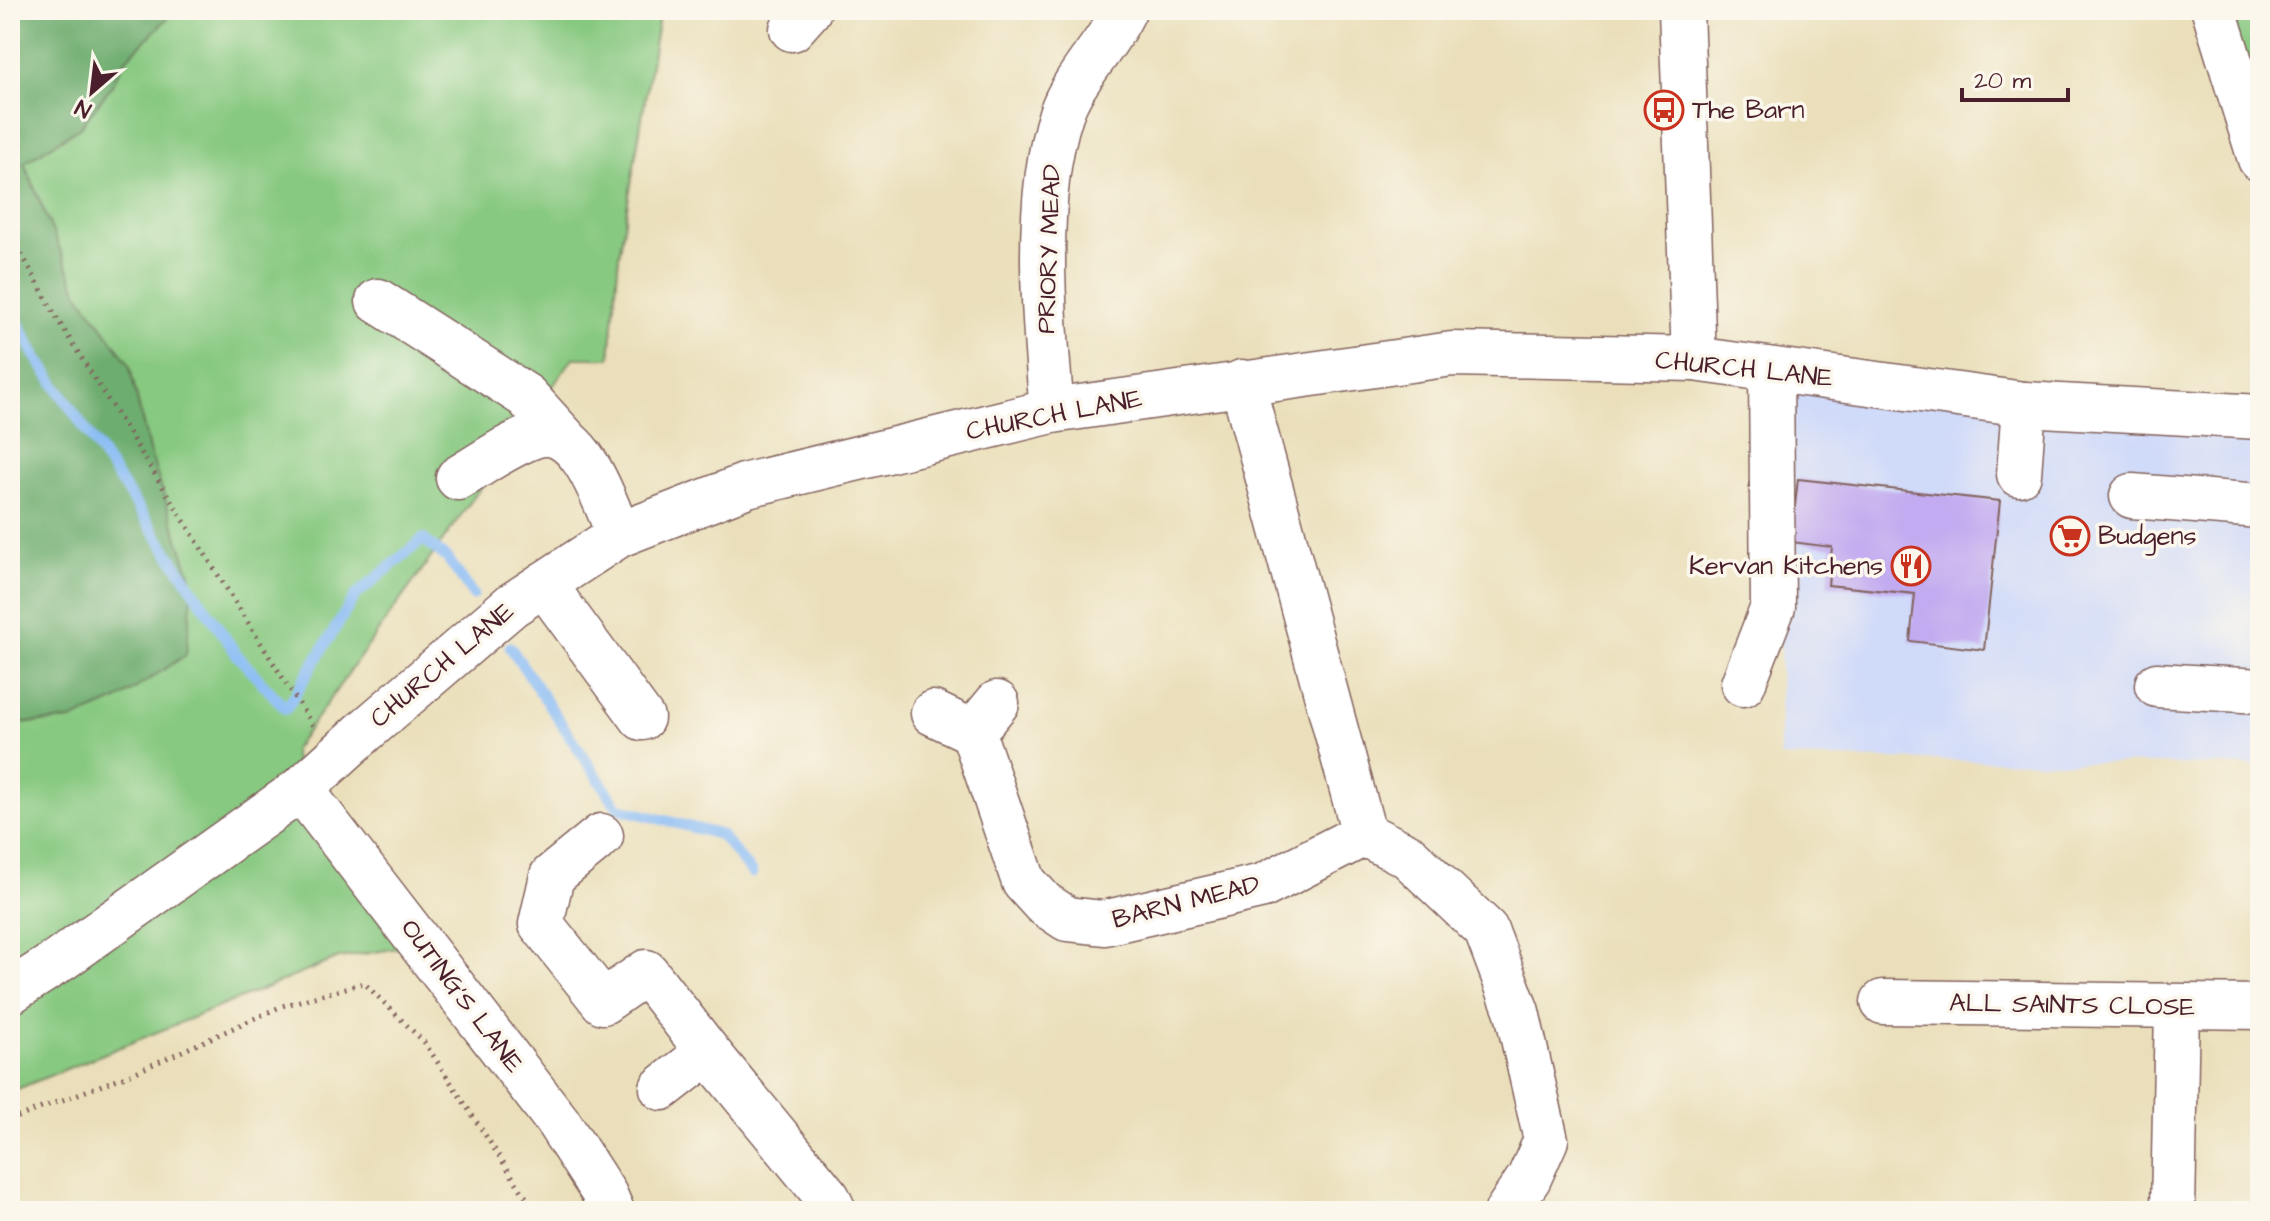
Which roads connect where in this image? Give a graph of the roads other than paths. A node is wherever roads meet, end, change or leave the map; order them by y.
1 (1124, 10) edge
2 (1681, 10) edge
3 (2214, 10) edge
4 (2260, 159) edge
5 (378, 301) dead end
6 (1694, 359) junction
7 (1771, 370) junction
8 (1242, 382) junction
9 (2024, 404) junction
10 (1052, 411) junction
11 (2260, 417) edge
12 (566, 440) junction
13 (2019, 474) dead end
14 (458, 478) dead end
15 (2132, 496) dead end
16 (2260, 506) edge
17 (619, 535) junction
18 (544, 584) junction
19 (1743, 684) dead end
20 (2157, 685) dead end
21 (2260, 691) edge
22 (933, 713) dead end
23 (642, 718) dead end
24 (301, 789) junction
25 (1364, 834) junction
26 (601, 836) dead end
27 (10, 992) edge
28 (1883, 1002) dead end
29 (2177, 1007) junction
30 (2260, 1007) edge
31 (708, 1052) junction
32 (662, 1088) dead end
33 (612, 1211) edge
34 (834, 1211) edge
35 (1507, 1211) edge
36 (2173, 1211) edge

1 - 10 street, PRIORY MEAD
2 - 6 street
3 - 4 street
5 - 12 street
6 - 7 street, CHURCH LANE
6 - 8 street, CHURCH LANE
7 - 9 street, CHURCH LANE
7 - 19 street
8 - 10 street, CHURCH LANE
8 - 25 street
9 - 11 street, CHURCH LANE
9 - 13 street
10 - 17 street, CHURCH LANE
12 - 14 street
12 - 17 street
15 - 16 street
17 - 18 street, CHURCH LANE
18 - 23 street
18 - 24 street, CHURCH LANE
20 - 21 street
22 - 25 street, BARN MEAD
24 - 27 street, CHURCH LANE
24 - 33 street, OUTING'S LANE
25 - 35 street
26 - 31 street
28 - 29 street, ALL SAINTS CLOSE
29 - 30 street, ALL SAINTS CLOSE
29 - 36 street
31 - 32 street
31 - 34 street

